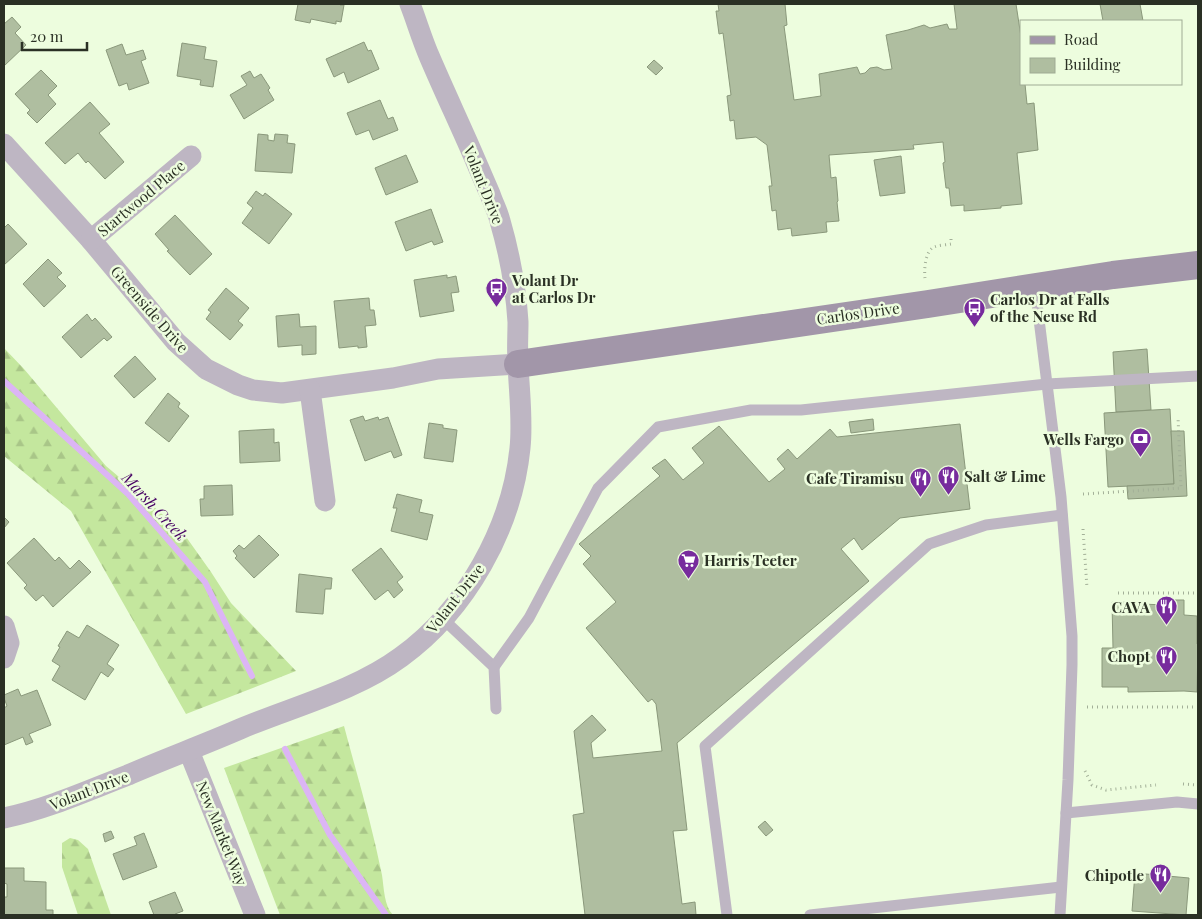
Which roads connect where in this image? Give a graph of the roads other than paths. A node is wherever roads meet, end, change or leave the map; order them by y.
1 (410, 4) edge
2 (4, 144) edge
3 (191, 156) dead end
4 (91, 240) junction
5 (1198, 265) edge
6 (1035, 287) junction
7 (518, 364) junction
8 (1198, 376) edge
9 (1048, 384) junction
10 (310, 390) junction
11 (325, 501) dead end
12 (1062, 515) junction
13 (443, 620) junction
14 (4, 626) edge
15 (4, 658) edge
16 (494, 667) junction
17 (496, 709) dead end
18 (188, 751) junction
19 (1198, 804) edge
20 (1066, 813) junction
21 (4, 818) edge
22 (1061, 887) junction
23 (255, 915) edge
24 (728, 915) edge
25 (810, 915) edge
26 (1060, 915) edge

1 - 7 street, Volant Drive
2 - 4 street, Greenside Drive
3 - 4 street, Startwood Place
4 - 10 street, Greenside Drive
5 - 6 street, Carlos Drive
6 - 7 street, Carlos Drive
6 - 9 lane
7 - 10 street, Greenside Drive
7 - 13 street, Volant Drive
8 - 9 lane
9 - 12 lane
9 - 16 lane
10 - 11 street
12 - 20 lane
12 - 24 lane
13 - 16 lane
13 - 18 street, Volant Drive
14 - 15 street
16 - 17 lane
18 - 21 street, Volant Drive
18 - 23 street, New Market Way
19 - 20 lane
20 - 22 lane
22 - 25 lane
22 - 26 lane

